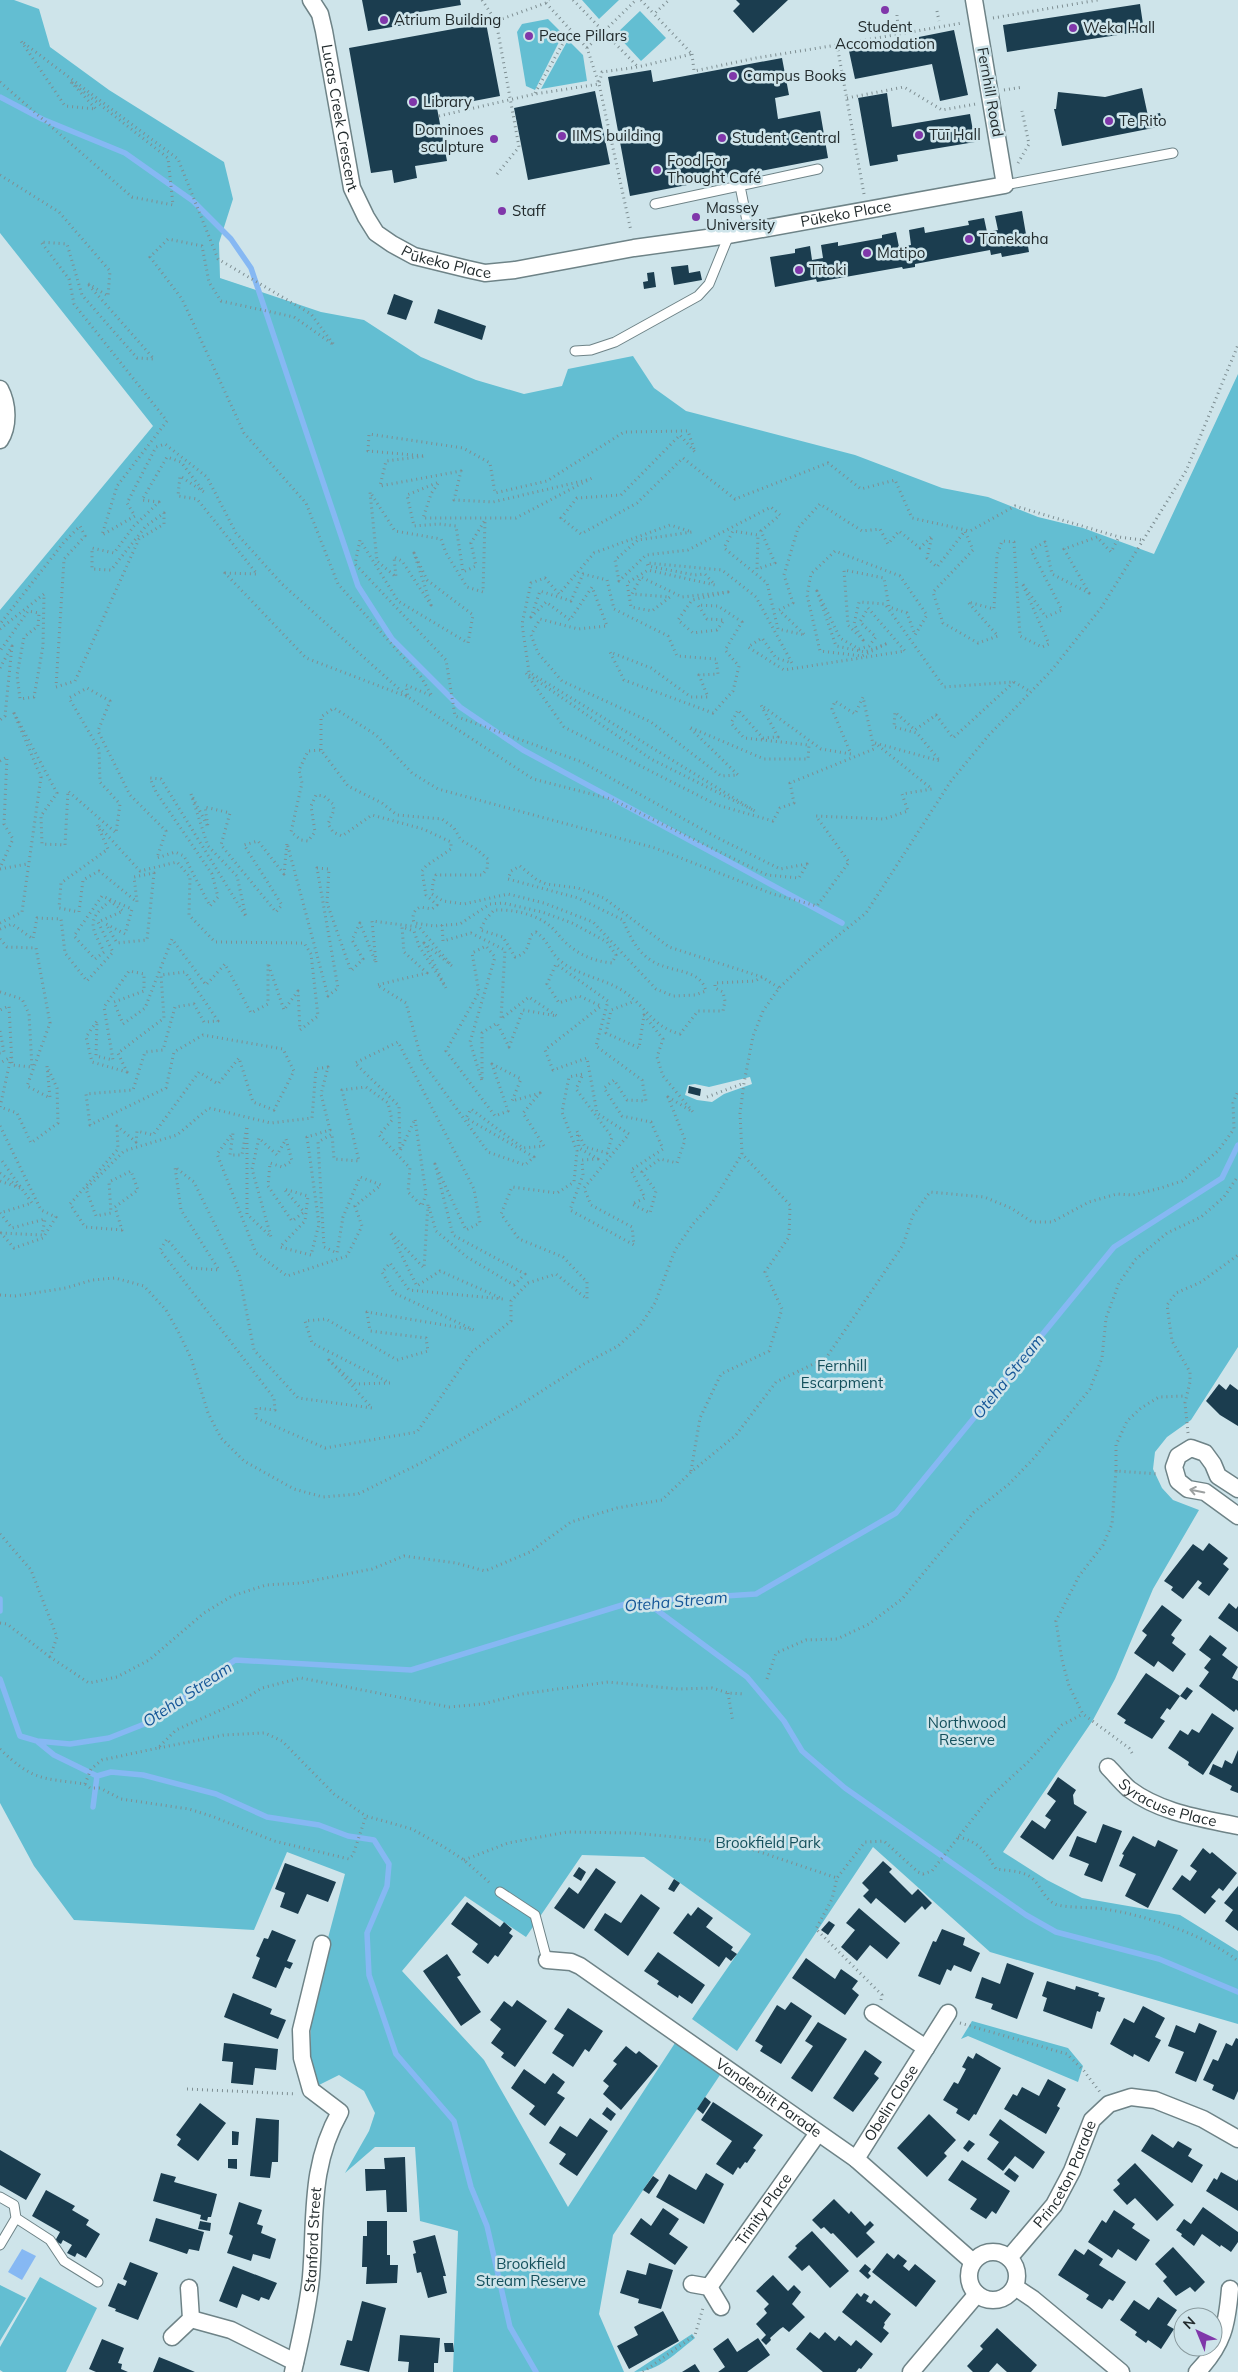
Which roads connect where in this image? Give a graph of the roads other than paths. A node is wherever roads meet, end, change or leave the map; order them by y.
1 (311, 0) edge
2 (974, 0) edge
3 (1173, 154) dead end
4 (818, 169) dead end
5 (1005, 185) junction
6 (740, 186) junction
7 (655, 204) dead end
8 (749, 231) junction
9 (376, 233) joint
10 (729, 235) junction
11 (575, 351) dead end
12 (0, 389) edge
13 (0, 440) edge
14 (1238, 1490) edge
15 (1238, 1516) edge
16 (1108, 1767) dead end
17 (1238, 1826) edge
18 (500, 1892) road end
19 (322, 1944) dead end
20 (547, 1960) joint
21 (875, 2014) road end
22 (944, 2019) road end
23 (926, 2048) junction
24 (818, 2133) junction
25 (1238, 2139) edge
26 (856, 2159) junction
27 (0, 2197) edge
28 (16, 2218) junction
29 (0, 2245) edge
30 (1009, 2258) junction
31 (973, 2262) junction
32 (98, 2282) dead end
33 (692, 2284) dead end
34 (1015, 2287) junction
35 (189, 2288) dead end
36 (710, 2288) junction
37 (1230, 2289) dead end
38 (977, 2294) junction
39 (721, 2307) dead end
40 (1233, 2314) edge
41 (191, 2318) junction
42 (172, 2337) dead end
43 (294, 2367) edge
44 (911, 2372) edge
45 (1121, 2372) edge
46 (1197, 2372) edge

1 - 9 street, Lucas Creek Crescent
2 - 5 street, Fernhill Road
3 - 5 lane, Pūkeko Place
4 - 6 lane
5 - 8 street, Pūkeko Place
6 - 7 lane
6 - 8 lane
8 - 10 street, Pūkeko Place
9 - 10 street, Pūkeko Place
10 - 11 lane
12 - 13 street
15 -> 14 street
16 - 17 street, Syracuse Place
18 - 20 lane
19 - 43 street, Stanford Street
20 - 24 street, Vanderbilt Parade
21 - 23 street, Obelin Close
22 - 23 street, Obelin Close
23 - 26 street, Obelin Close
24 - 26 street, Vanderbilt Parade
24 - 36 street, Trinity Place
25 - 30 street, Princeton Parade
26 - 31 street, Vanderbilt Parade
27 - 28 lane
28 - 29 lane
28 - 32 lane
30 - 31 street
30 - 34 street
31 - 38 street
33 - 36 street
34 - 38 street
34 - 45 street
35 - 41 street
36 - 39 street
37 - 40 street
38 - 44 street
40 - 46 street
41 - 42 street
41 - 43 street

